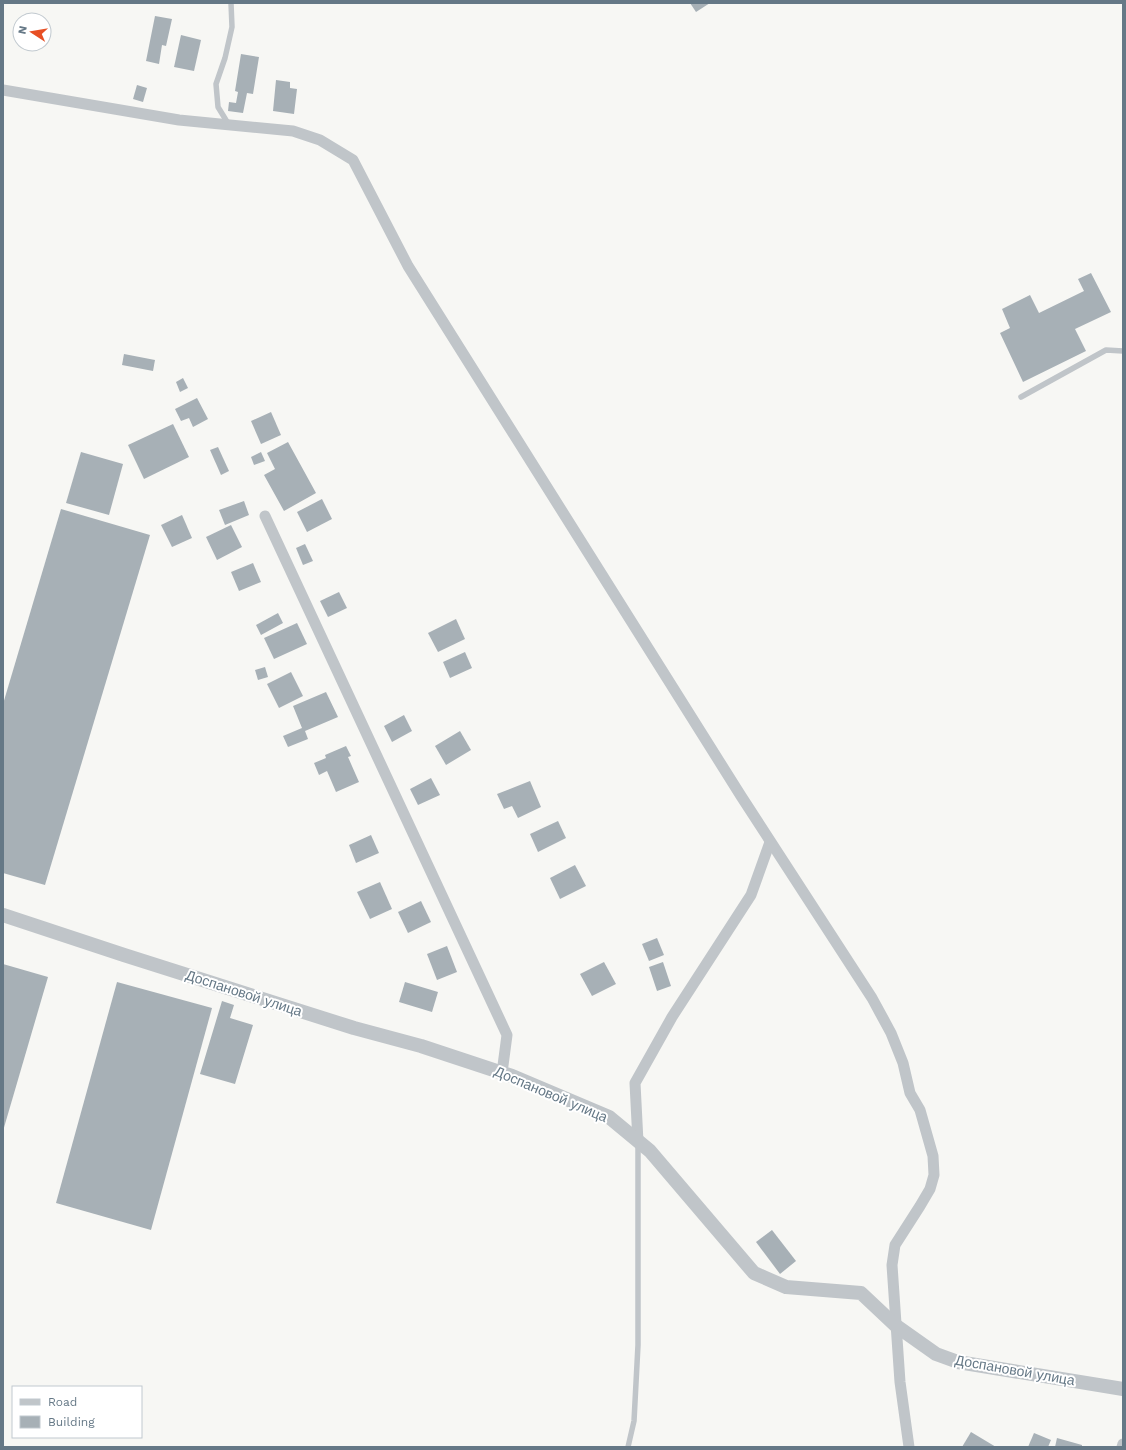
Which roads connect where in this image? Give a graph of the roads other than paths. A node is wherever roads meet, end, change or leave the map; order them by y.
1 (231, 3) edge
2 (3, 90) edge
3 (229, 125) junction
4 (1123, 351) edge
5 (1021, 397) dead end
6 (265, 516) dead end
7 (770, 842) junction
8 (3, 915) edge
9 (502, 1072) junction
10 (638, 1142) junction
11 (895, 1324) junction
12 (1123, 1389) edge
13 (1123, 1444) edge
14 (628, 1447) edge
15 (909, 1447) edge
16 (1122, 1447) edge

1 - 3 lane
2 - 3 street
3 - 7 street
4 - 5 lane
6 - 9 street
7 - 10 street
7 - 11 street
8 - 9 street, Доспановой улица
9 - 10 street, Доспановой улица
10 - 11 street, Доспановой улица
10 - 14 lane
11 - 12 street, Доспановой улица
11 - 15 street
13 - 16 street

